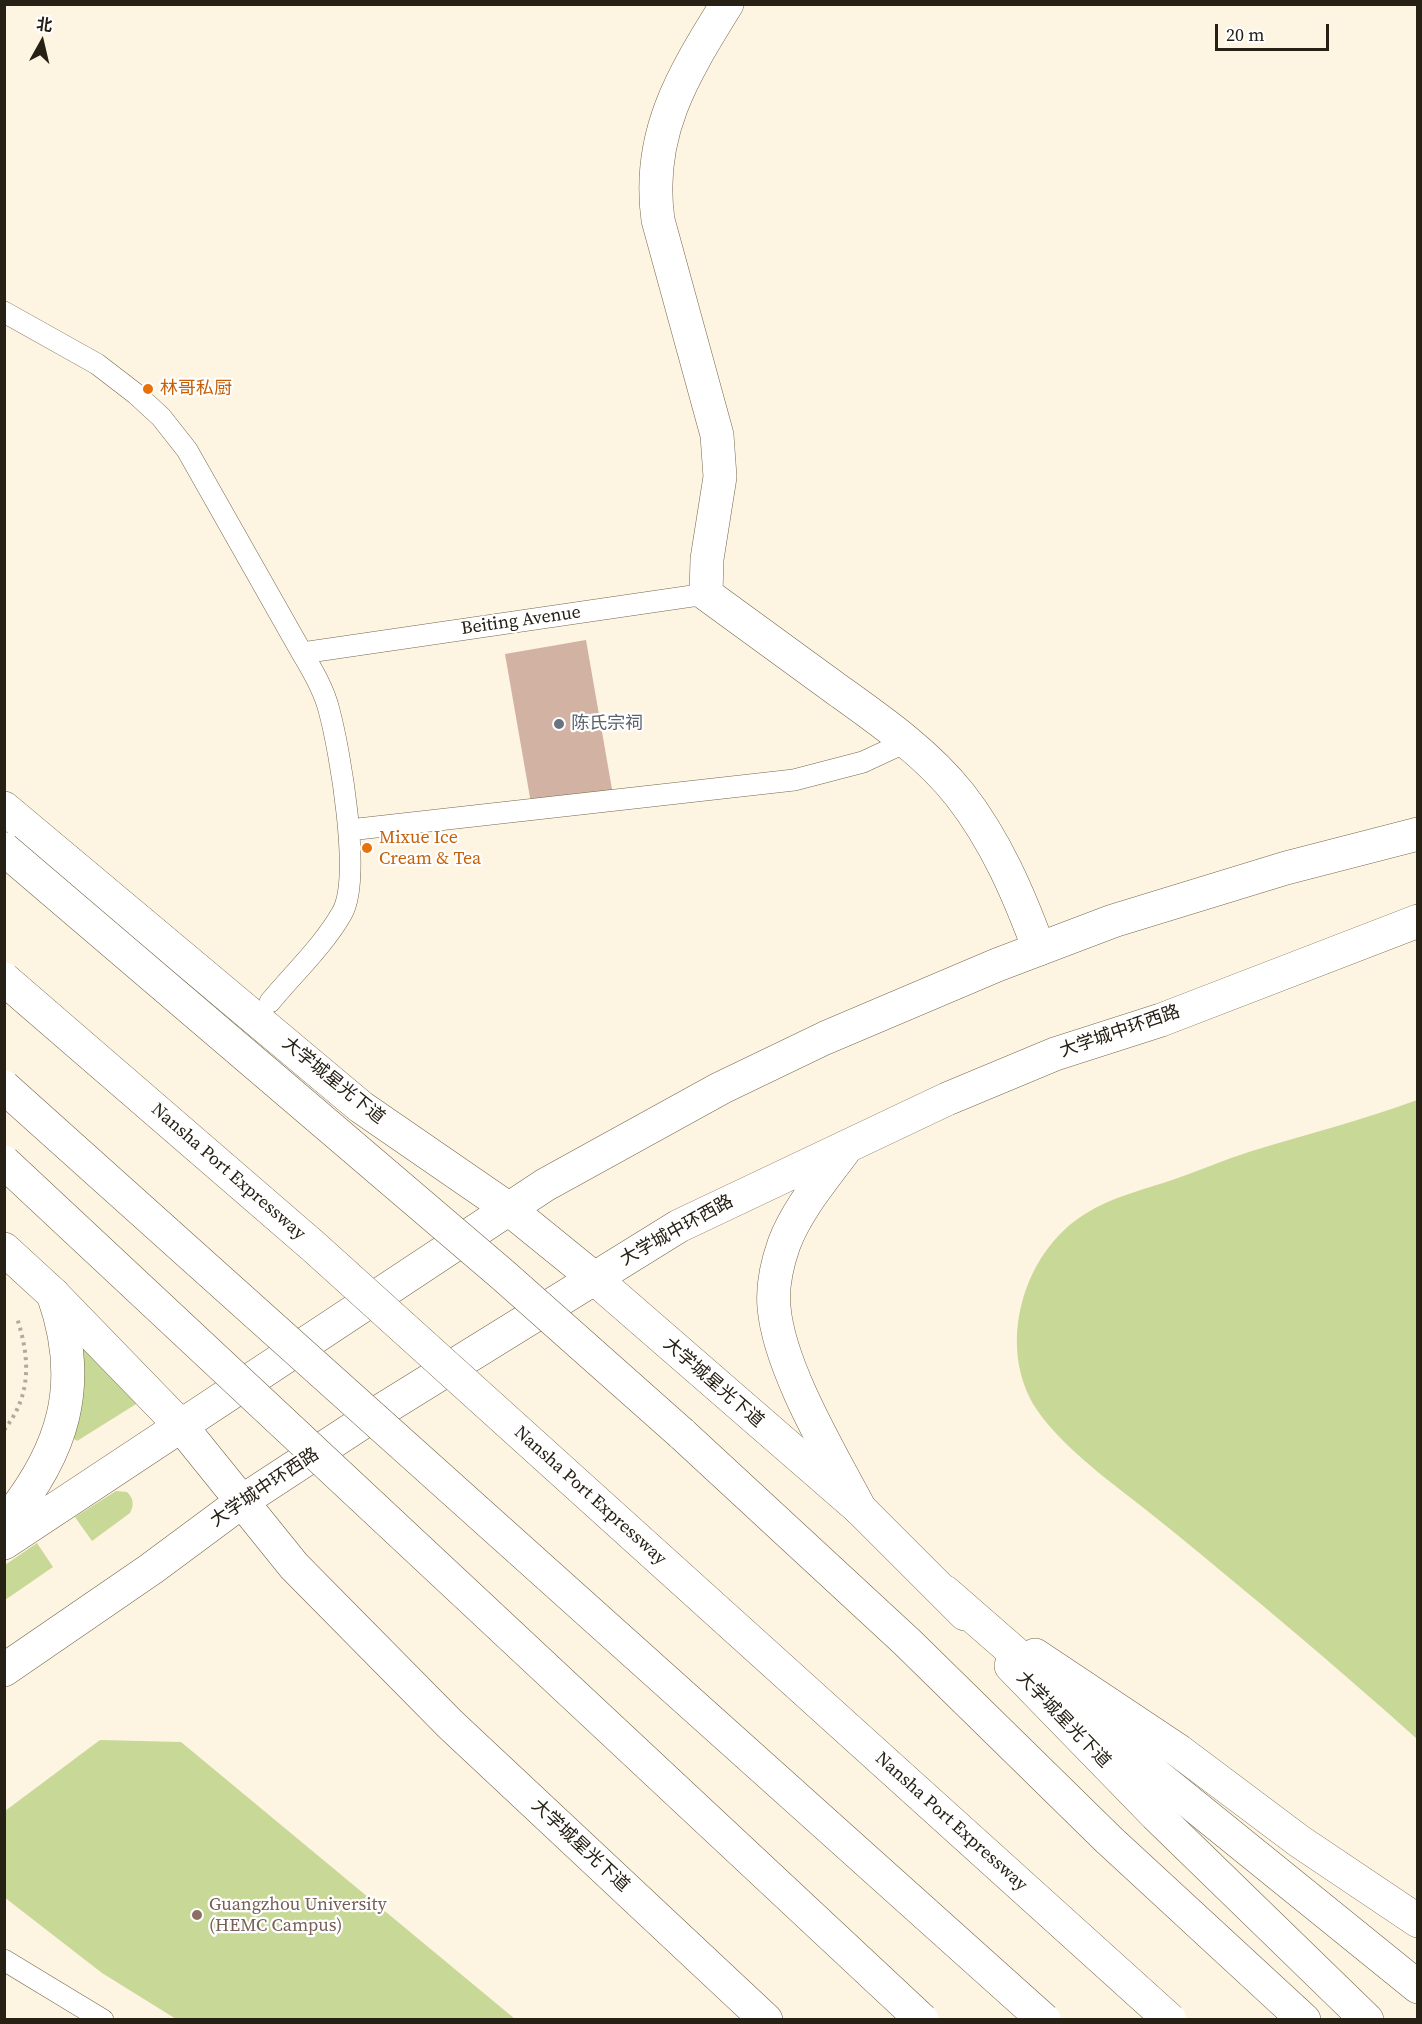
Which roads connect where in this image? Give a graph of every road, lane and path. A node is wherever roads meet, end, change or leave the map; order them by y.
1 (727, 4) edge
2 (4, 312) edge
3 (706, 594) junction
4 (302, 652) junction
5 (906, 742) junction
6 (4, 808) edge
7 (349, 830) junction
8 (1418, 834) edge
9 (4, 849) edge
10 (1418, 921) edge
11 (1039, 949) junction
12 (4, 979) edge
13 (270, 1002) dead end
14 (4, 1087) edge
15 (849, 1145) junction
16 (4, 1162) edge
17 (509, 1209) junction
18 (4, 1249) edge
19 (594, 1278) junction
20 (53, 1294) junction
21 (17, 1318) dead end
22 (181, 1426) junction
23 (4, 1430) edge
24 (244, 1500) junction
25 (860, 1509) junction
26 (4, 1524) edge
27 (4, 1543) edge
28 (945, 1592) junction
29 (4, 1670) edge
30 (1418, 1921) edge
31 (4, 1960) edge
32 (1418, 1987) edge
33 (103, 2019) edge
34 (766, 2019) edge
35 (922, 2019) edge
36 (1044, 2019) edge
37 (1170, 2019) edge
38 (1304, 2019) edge
39 (1368, 2019) edge

1 - 3 main road
2 - 4 lane
3 - 4 lane, Beiting Avenue
3 - 5 main road
4 - 7 lane
5 - 7 lane
5 - 11 main road
6 - 17 main road, 大学城星光下道
7 - 13 lane
8 - 11 main road
9 - 38 main road, bridge
10 - 15 main road, 大学城中环西路
11 - 17 main road
12 - 37 main road, Nansha Port Expressway, bridge
14 - 36 main road, bridge
15 - 19 main road, 大学城中环西路
15 - 25 main road
16 - 35 main road, bridge
17 - 19 main road, 大学城星光下道
17 - 22 main road
18 - 20 main road, 大学城星光下道
19 - 24 main road, 大学城中环西路
19 - 25 main road, 大学城星光下道
20 - 22 main road, 大学城星光下道
20 - 26 main road
21 - 23 path
22 - 24 main road, 大学城星光下道
22 - 27 main road
24 - 29 main road, 大学城中环西路
24 - 34 main road, 大学城星光下道
25 - 28 main road, 大学城星光下道
28 - 30 main road
28 - 32 main road
28 - 39 main road, 大学城星光下道
31 - 33 lane

